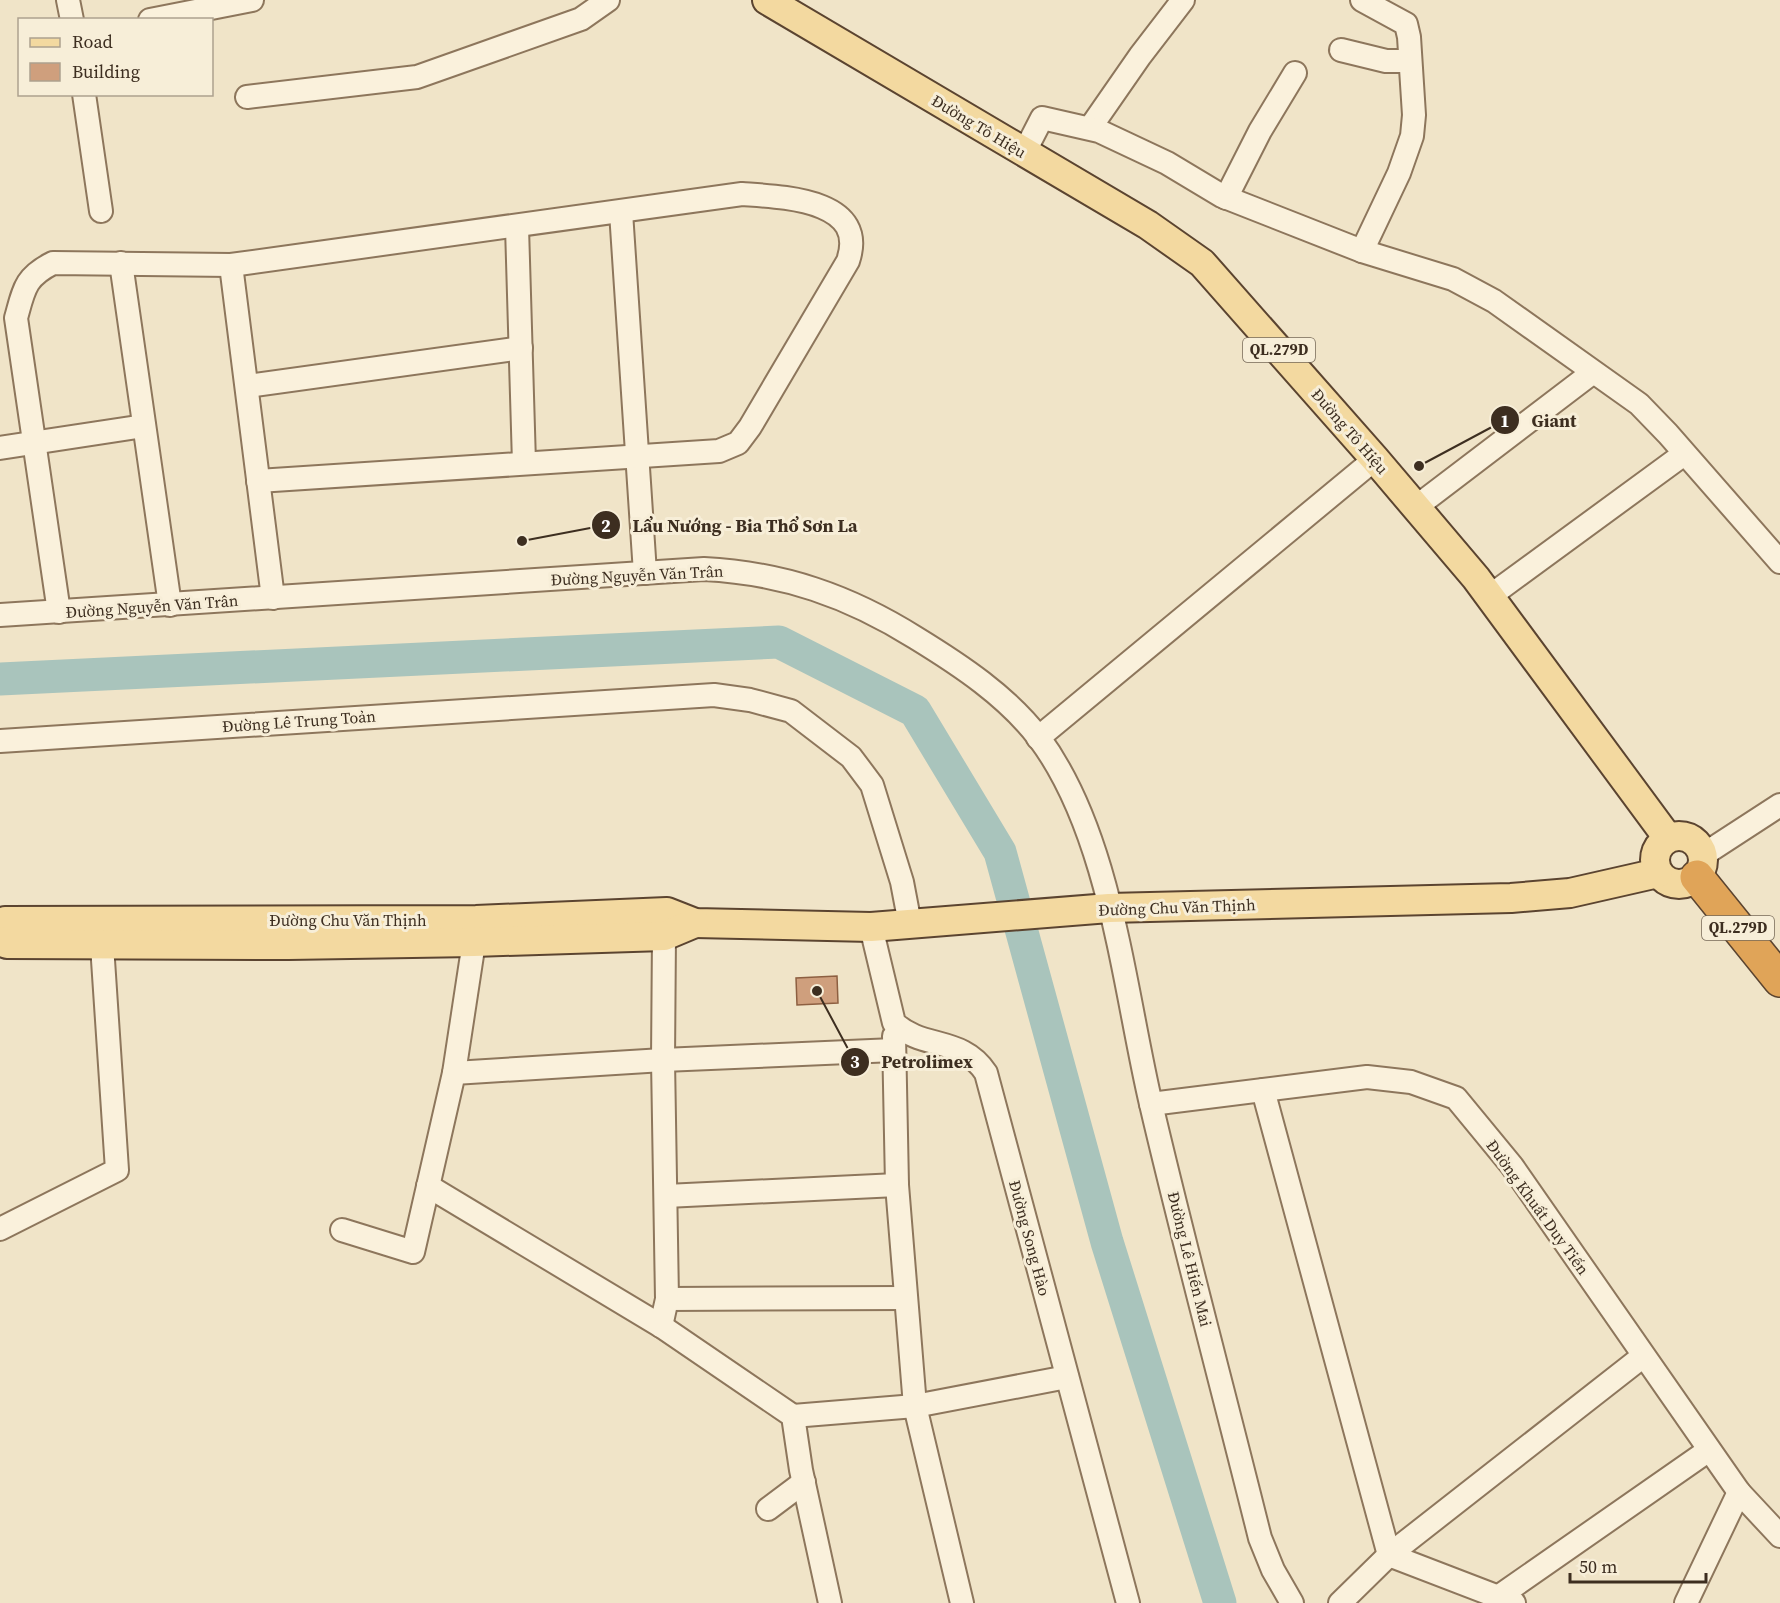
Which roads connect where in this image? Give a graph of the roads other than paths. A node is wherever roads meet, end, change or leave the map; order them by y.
1 (68, 0) edge
2 (252, 0) edge
3 (608, 0) edge
4 (767, 0) edge
5 (1183, 0) edge
6 (1362, 0) edge
7 (200, 5) edge
8 (72, 18) edge
9 (157, 18) edge
10 (1341, 50) dead end
11 (1410, 61) junction
12 (1295, 73) dead end
13 (84, 96) edge
14 (248, 97) dead end
15 (1090, 128) junction
16 (1024, 153) junction
17 (1226, 198) junction
18 (101, 210) dead end
19 (621, 212) junction
20 (517, 227) junction
21 (1362, 251) junction
22 (121, 263) junction
23 (231, 265) junction
24 (520, 348) junction
25 (1592, 373) junction
26 (247, 386) junction
27 (144, 426) junction
28 (34, 442) junction
29 (0, 448) edge
30 (1684, 454) junction
31 (637, 456) junction
32 (1375, 459) junction
33 (524, 463) junction
34 (258, 481) junction
35 (1416, 507) junction
36 (1780, 562) edge
37 (645, 573) junction
38 (1490, 596) junction
39 (273, 598) junction
40 (170, 605) junction
41 (59, 612) junction
42 (0, 615) edge
43 (1038, 738) junction
44 (0, 741) edge
45 (1780, 805) edge
46 (1668, 838) junction
47 (1700, 866) junction
48 (1658, 873) junction
49 (1100, 909) junction
50 (694, 923) junction
51 (910, 924) junction
52 (0, 925) edge
53 (871, 927) junction
54 (664, 936) junction
55 (0, 941) edge
56 (474, 942) junction
57 (102, 945) junction
58 (1780, 980) edge
59 (894, 1023) junction
60 (894, 1050) junction
61 (663, 1060) junction
62 (454, 1073) junction
63 (1263, 1090) junction
64 (1151, 1104) junction
65 (897, 1185) junction
66 (428, 1186) junction
67 (666, 1196) junction
68 (0, 1229) edge
69 (342, 1230) dead end
70 (905, 1298) junction
71 (667, 1299) junction
72 (661, 1326) junction
73 (1642, 1357) junction
74 (1067, 1377) junction
75 (915, 1406) junction
76 (793, 1416) junction
77 (1709, 1449) junction
78 (804, 1482) junction
79 (1739, 1492) junction
80 (768, 1509) dead end
81 (1780, 1536) edge
82 (1389, 1555) junction
83 (1506, 1600) edge
84 (830, 1603) edge
85 (962, 1603) edge
86 (1128, 1603) edge
87 (1292, 1603) edge
88 (1340, 1603) edge
89 (1686, 1603) edge

1 - 8 street
2 - 7 street
3 - 14 street
4 - 16 main road, Đường Tô Hiệu / QL.279D
5 - 15 street
6 - 11 street
7 - 9 street
10 - 11 street
11 - 21 street
12 - 17 street
13 - 18 street
15 - 16 street
15 - 17 street
16 - 32 main road, Đường Tô Hiệu / QL.279D
17 - 21 street
19 - 20 street
19 - 31 street
19 - 31 street
20 - 23 street
20 - 24 street
21 - 25 street
22 - 23 street
22 - 27 street
22 - 28 street
23 - 26 street
24 - 26 street
24 - 33 street
25 - 30 street
25 - 35 street
26 - 34 street
27 - 28 street
27 - 40 street
28 - 29 street
28 - 41 street
30 - 36 street
30 - 38 street
31 - 33 street
31 - 37 street
32 - 35 main road, Đường Tô Hiệu / QL.279D
32 - 43 street
33 - 34 street
34 - 39 street
35 - 38 main road, Đường Tô Hiệu / QL.279D
37 - 39 street, Đường Nguyễn Văn Trân
37 - 43 street, Đường Nguyễn Văn Trân
38 - 46 main road, Đường Tô Hiệu / QL.279D
39 - 40 street, Đường Nguyễn Văn Trân
40 - 41 street, Đường Nguyễn Văn Trân
41 - 42 street, Đường Nguyễn Văn Trân
43 - 49 street, Đường Nguyễn Văn Trân
44 - 51 street, Đường Lê Trung Toản
45 - 47 street
46 - 47 main road
46 - 48 main road
47 - 48 main road
47 - 58 highway, QL.279D
48 - 49 main road, Đường Chu Văn Thịnh
49 - 51 main road, Đường Chu Văn Thịnh
49 - 64 street, Đường Lê Hiến Mai
50 - 52 main road, Đường Chu Văn Thịnh
50 - 53 main road, Đường Chu Văn Thịnh
50 - 54 main road, Đường Chu Văn Thịnh
51 - 53 main road, Đường Chu Văn Thịnh
53 - 59 street
54 - 56 main road, Đường Chu Văn Thịnh
54 - 61 street
55 - 57 main road, Đường Chu Văn Thịnh
56 - 57 main road, Đường Chu Văn Thịnh
56 - 62 street
57 - 68 street
59 - 60 street
59 - 74 street, Đường Song Hào
60 - 61 street
60 - 65 street
61 - 62 street
61 - 67 street
62 - 66 street
63 - 64 street, Đường Khuất Duy Tiến
63 - 73 street, Đường Khuất Duy Tiến
63 - 82 street
64 - 87 street, Đường Lê Hiến Mai
65 - 67 street
65 - 70 street
66 - 69 street
66 - 72 street
67 - 71 street
70 - 71 street
70 - 75 street
71 - 72 street
72 - 76 street
73 - 77 street, Đường Khuất Duy Tiến
73 - 82 street
74 - 75 street
74 - 86 street, Đường Song Hào
75 - 76 street
75 - 85 street
76 - 78 street
77 - 79 street, Đường Khuất Duy Tiến
77 - 83 street
78 - 80 street
78 - 84 street
79 - 81 street, Đường Khuất Duy Tiến
79 - 89 street
82 - 83 street
82 - 88 street

